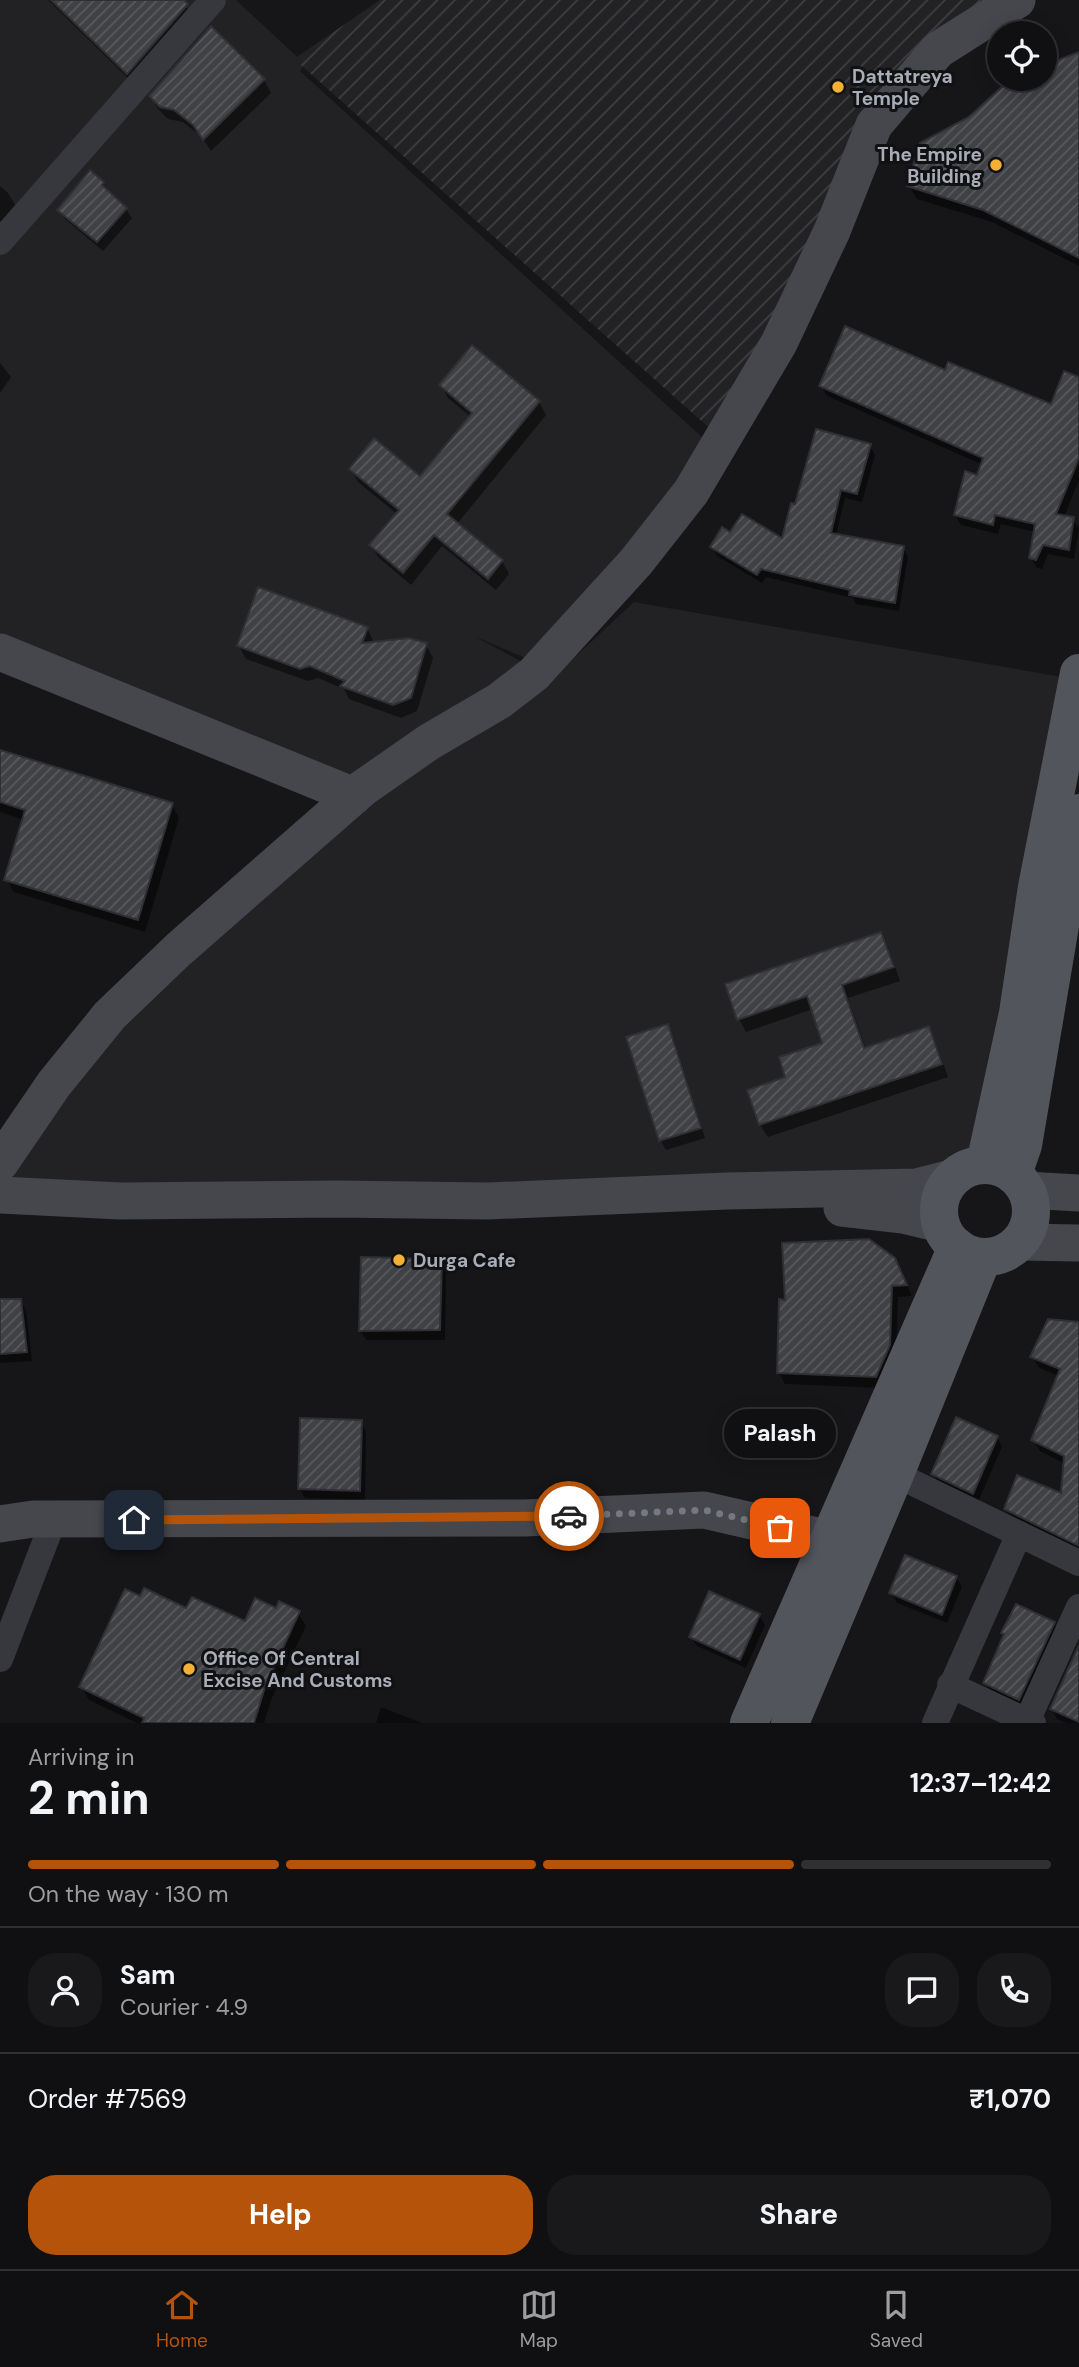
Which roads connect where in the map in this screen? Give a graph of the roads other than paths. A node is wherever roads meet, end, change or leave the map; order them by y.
1 (213, 0) edge
2 (1017, 0) edge
3 (0, 242) edge
4 (0, 652) edge
5 (1079, 673) edge
6 (354, 796) junction
7 (1079, 813) edge
8 (0, 1163) edge
9 (994, 1176) junction
10 (1079, 1193) edge
11 (0, 1195) edge
12 (0, 1214) edge
13 (1019, 1242) junction
14 (960, 1243) junction
15 (1079, 1243) edge
16 (895, 1474) junction
17 (54, 1519) junction
18 (0, 1524) edge
19 (1019, 1534) junction
20 (830, 1539) junction
21 (1079, 1563) edge
22 (1079, 1607) edge
23 (0, 1659) edge
24 (950, 1685) junction
25 (1030, 1722) edge
26 (749, 1723) edge
27 (790, 1723) edge
28 (935, 1723) edge

1 - 3 street
2 - 6 street
4 - 6 street
5 - 9 main road
6 - 8 street
7 - 9 main road
9 - 10 street
9 - 11 street
9 - 13 main road
9 - 14 main road
12 - 14 street
13 - 14 main road
13 - 15 street
14 - 16 main road
14 - 20 main road
16 - 19 street
16 - 27 main road
17 - 18 street
17 - 20 street
17 - 23 street
19 - 21 street
19 - 24 street
20 - 26 main road
22 - 25 street
24 - 25 street
24 - 28 street

